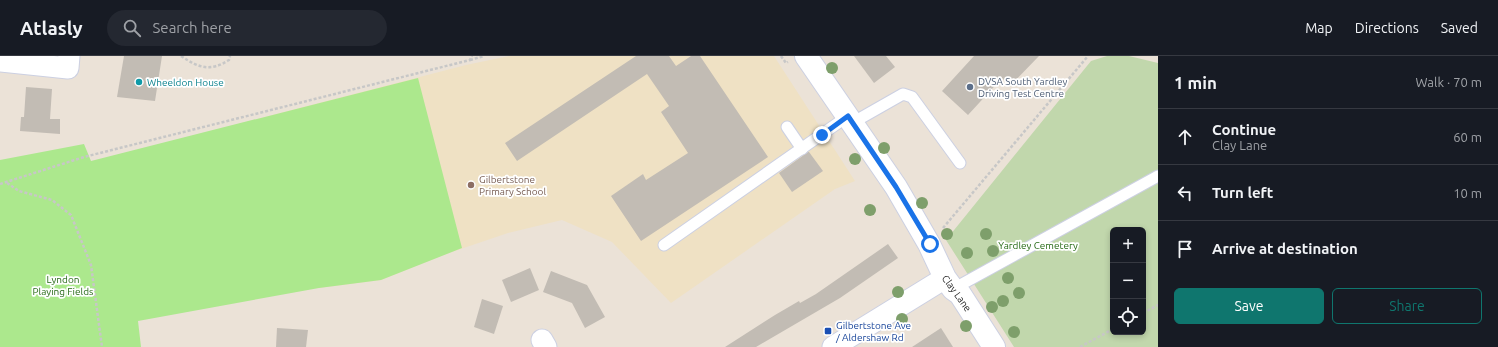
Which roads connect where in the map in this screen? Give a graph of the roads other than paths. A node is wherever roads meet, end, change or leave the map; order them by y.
1 (69, 56) edge
2 (806, 56) edge
3 (0, 61) edge
4 (850, 120) junction
5 (787, 127) dead end
6 (802, 149) junction
7 (960, 163) dead end
8 (1158, 176) edge
9 (664, 244) dead end
10 (949, 284) junction
11 (833, 347) edge
12 (994, 347) edge

1 - 3 street
2 - 4 street, Clay Lane
4 - 6 lane
4 - 7 lane
4 - 10 street, Clay Lane
5 - 6 lane
6 - 9 lane
8 - 10 lane
10 - 11 street
10 - 12 street, Clay Lane

